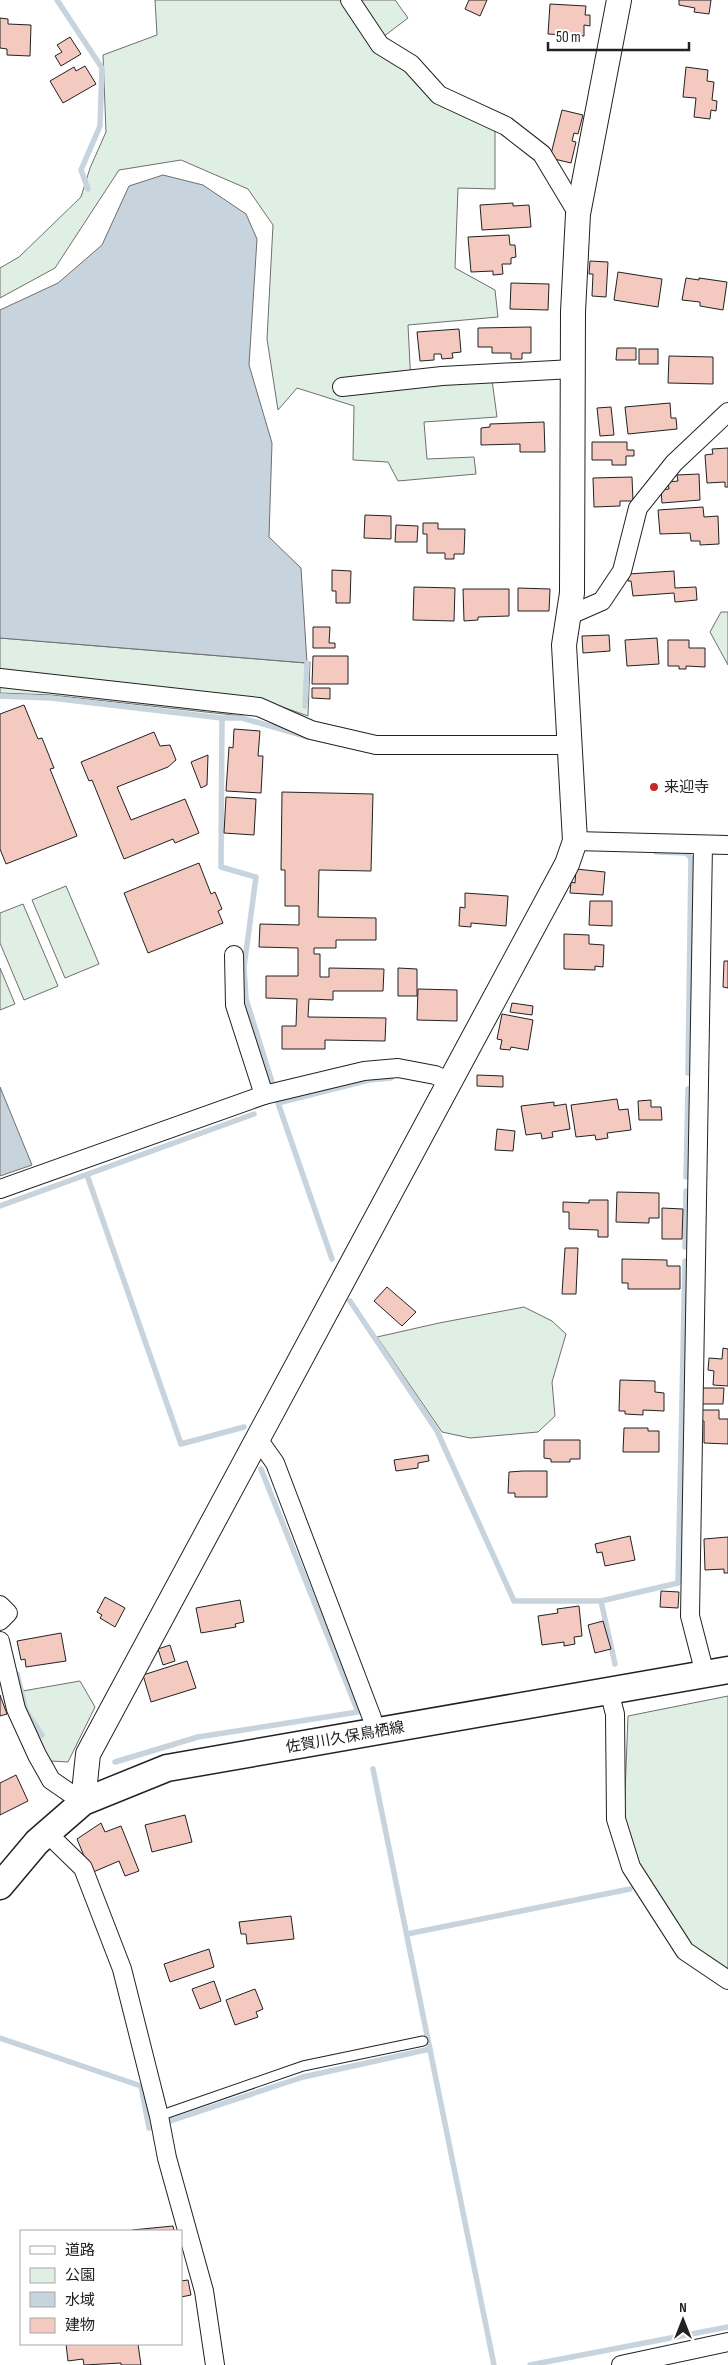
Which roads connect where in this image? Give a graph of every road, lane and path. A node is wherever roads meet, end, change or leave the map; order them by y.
1 (350, 0) edge
2 (619, 0) edge
3 (578, 214) junction
4 (573, 369) junction
5 (342, 387) dead end
6 (728, 412) edge
7 (570, 615) junction
8 (0, 678) edge
9 (569, 745) junction
10 (575, 841) junction
11 (703, 845) junction
12 (728, 845) edge
13 (234, 955) dead end
14 (450, 1082) junction
15 (264, 1095) junction
16 (0, 1189) edge
17 (258, 1439) junction
18 (0, 1605) edge
19 (0, 1621) edge
20 (0, 1641) edge
21 (717, 1672) edge
22 (609, 1691) junction
23 (374, 1732) junction
24 (83, 1802) junction
25 (47, 1833) junction
26 (0, 1886) edge
27 (728, 1980) edge
28 (423, 2041) dead end
29 (159, 2116) junction
30 (728, 2342) edge
31 (215, 2365) edge
32 (621, 2365) edge

1 - 3 street
2 - 3 street
3 - 4 street
4 - 5 street
4 - 7 street
6 - 7 street
7 - 9 street
8 - 9 street
9 - 10 street
10 - 11 street
10 - 14 street
11 - 12 street
11 - 21 street
13 - 15 street
14 - 15 street
14 - 17 street
15 - 16 street
17 - 23 street
17 - 24 street
18 - 19 street
20 - 24 street
21 - 22 main road, 佐賀川久保鳥栖線
22 - 23 main road, 佐賀川久保鳥栖線
22 - 27 street
23 - 24 main road, 佐賀川久保鳥栖線
24 - 25 main road, 佐賀川久保鳥栖線
25 - 26 main road, 佐賀川久保鳥栖線
25 - 29 street
28 - 29 lane
29 - 31 street
30 - 32 street

